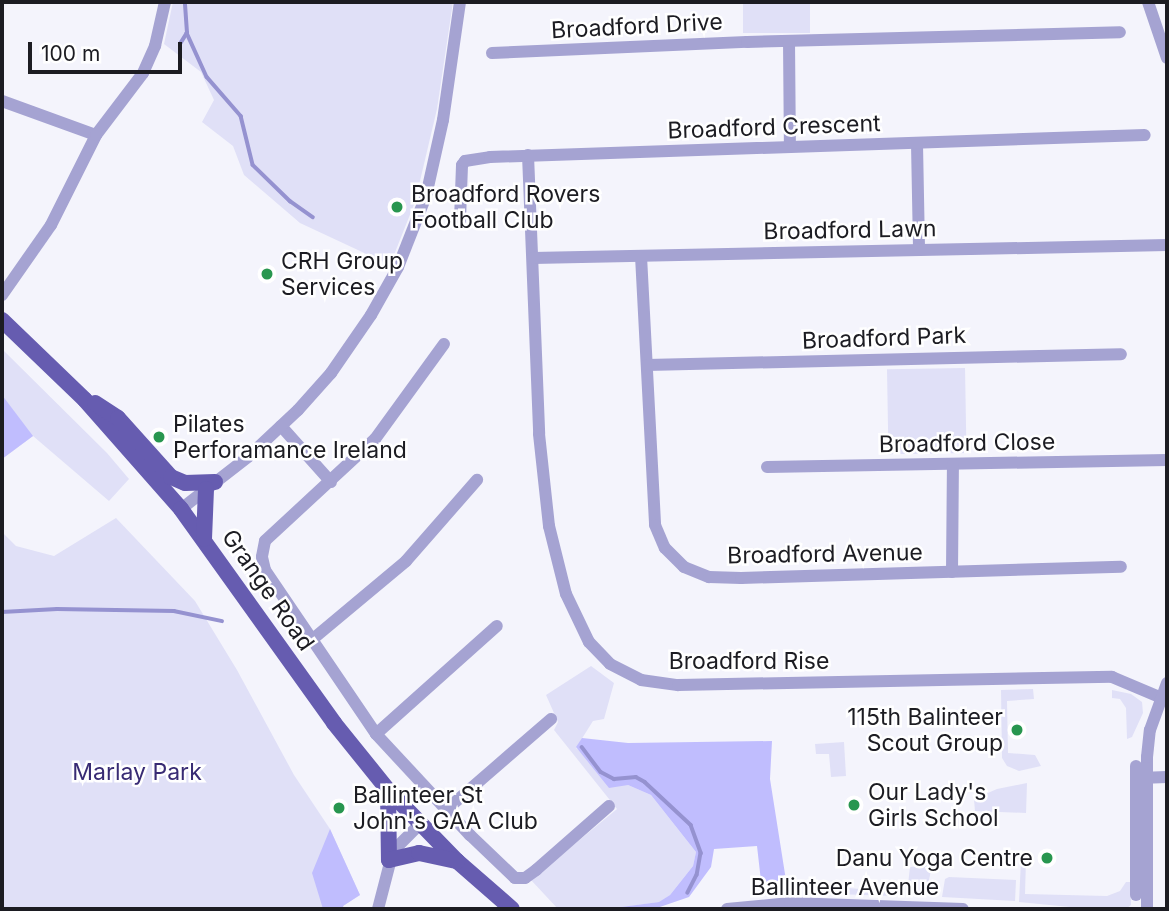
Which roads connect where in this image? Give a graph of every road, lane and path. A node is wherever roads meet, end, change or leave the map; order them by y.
1 (165, 2) edge
2 (460, 2) edge
3 (1148, 2) edge
4 (1120, 32) dead end
5 (789, 41) junction
6 (492, 53) dead end
7 (1167, 58) edge
8 (2, 101) edge
9 (96, 135) junction
10 (1145, 135) dead end
11 (917, 144) junction
12 (790, 146) junction
13 (528, 155) junction
14 (460, 220) dead end
15 (1167, 245) edge
16 (919, 250) junction
17 (641, 256) junction
18 (533, 258) junction
19 (2, 295) edge
20 (2, 320) edge
21 (444, 344) dead end
22 (1121, 354) dead end
23 (648, 365) junction
24 (86, 400) junction
25 (281, 426) junction
26 (1167, 460) edge
27 (953, 465) junction
28 (767, 467) dead end
29 (477, 480) dead end
30 (331, 482) junction
31 (211, 485) junction
32 (181, 509) junction
33 (204, 539) junction
34 (1121, 567) dead end
35 (952, 572) junction
36 (497, 626) dead end
37 (314, 638) junction
38 (1167, 683) edge
39 (1162, 698) junction
40 (551, 719) dead end
41 (376, 734) junction
42 (1140, 774) junction
43 (1167, 777) edge
44 (388, 790) junction
45 (609, 806) dead end
46 (446, 810) junction
47 (420, 824) junction
48 (389, 860) junction
49 (457, 861) junction
50 (1141, 879) junction
51 (1136, 895) dead end
52 (854, 907) edge
53 (378, 909) edge
54 (512, 909) edge
55 (727, 909) edge
56 (962, 909) edge
57 (1147, 909) edge

1 - 9 street
2 - 25 street
3 - 7 street
4 - 5 street, Broadford Drive
5 - 6 street, Broadford Drive
5 - 12 street
8 - 9 street
9 - 19 street
10 - 11 street, Broadford Crescent
11 - 12 street, Broadford Crescent
11 - 16 street
12 - 13 street, Broadford Crescent
13 - 14 street, Broadford Crescent
13 - 18 street, Broadford Rise
15 - 16 street, Broadford Lawn
16 - 17 street, Broadford Lawn
17 - 18 street, Broadford Lawn
17 - 23 street, Broadford Avenue
18 - 39 street, Broadford Rise
20 - 24 main road, Grange Road
21 - 30 street
22 - 23 street, Broadford Park
23 - 35 street, Broadford Avenue
24 - 31 main road
24 - 32 main road, Grange Road
25 - 30 street
25 - 31 street
26 - 27 street, Broadford Close
27 - 28 street, Broadford Close
27 - 35 street
29 - 37 street
30 - 37 street
31 - 32 street
31 - 33 main road
32 - 33 main road, Grange Road
33 - 44 main road, Grange Road
34 - 35 street, Broadford Avenue
36 - 41 street
37 - 41 street
38 - 39 street
39 - 42 street
40 - 46 street
41 - 46 street
42 - 43 street
42 - 50 street
44 - 47 main road, Grange Road
44 - 48 main road
45 - 46 street
47 - 48 street
47 - 49 main road, Grange Road
48 - 49 main road
48 - 53 street
49 - 54 main road, Grange Road
50 - 51 street
50 - 57 street
52 - 55 street, Ballinteer Avenue
52 - 56 street, Ballinteer Avenue

